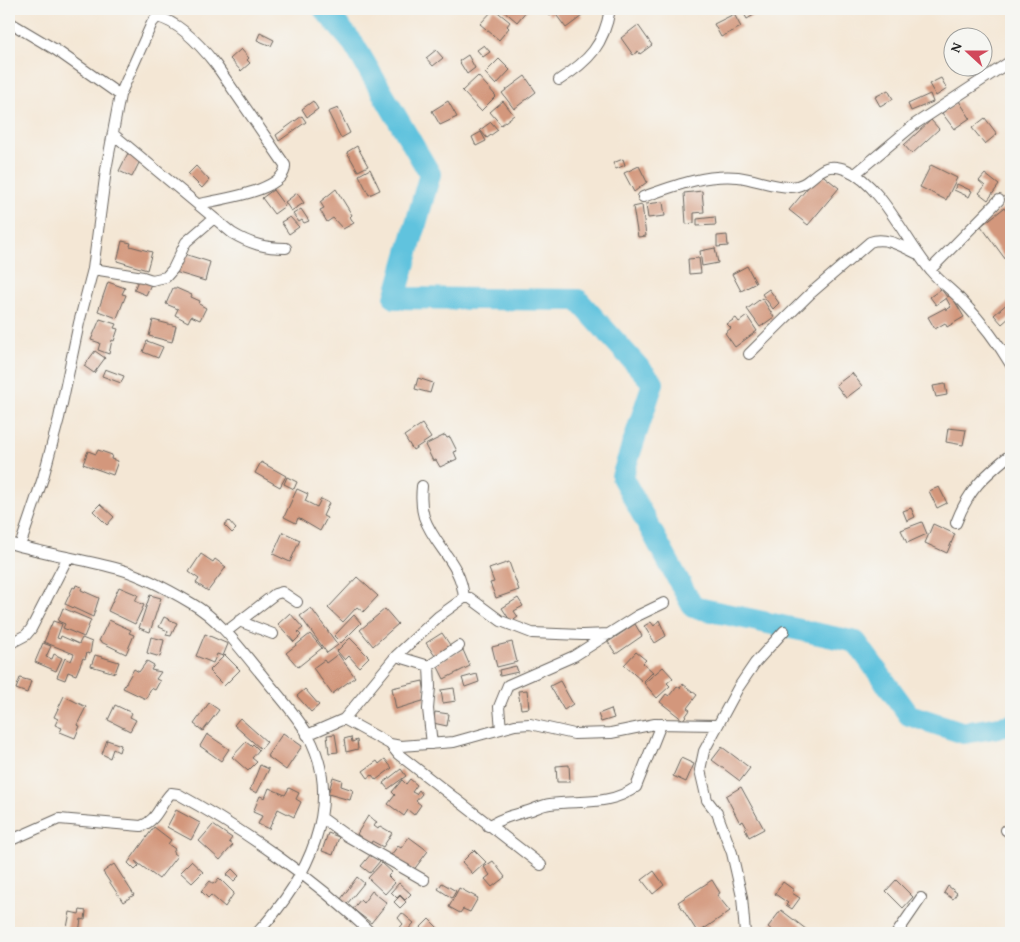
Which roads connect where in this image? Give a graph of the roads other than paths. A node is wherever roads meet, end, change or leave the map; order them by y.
1 (610, 9) edge
2 (9, 22) edge
3 (1011, 62) edge
4 (559, 80) dead end
5 (120, 95) junction
6 (113, 134) junction
7 (856, 174) junction
8 (643, 197) dead end
9 (999, 200) dead end
10 (199, 204) junction
11 (214, 218) junction
12 (286, 248) dead end
13 (918, 254) junction
14 (93, 269) junction
15 (930, 270) junction
16 (749, 354) dead end
17 (1011, 365) edge
18 (1011, 454) edge
19 (422, 486) dead end
20 (956, 523) dead end
21 (9, 543) edge
22 (20, 546) junction
23 (68, 557) junction
24 (464, 598) junction
25 (297, 602) dead end
26 (664, 602) dead end
27 (239, 621) junction
28 (227, 631) junction
29 (784, 631) dead end
30 (273, 634) dead end
31 (610, 634) junction
32 (9, 644) edge
33 (459, 646) dead end
34 (396, 656) junction
35 (429, 666) junction
36 (344, 719) junction
37 (661, 724) junction
38 (717, 725) junction
39 (501, 729) junction
40 (308, 735) junction
41 (390, 744) junction
42 (432, 744) junction
43 (322, 818) junction
44 (488, 826) junction
45 (9, 841) edge
46 (541, 865) dead end
47 (302, 876) junction
48 (424, 880) dead end
49 (921, 898) dead end
50 (257, 933) edge
51 (371, 933) edge
52 (745, 933) edge
53 (897, 933) edge

1 - 4 street
2 - 5 street
3 - 7 street
5 - 6 street
5 - 10 street
6 - 10 street
6 - 14 street
7 - 8 street
7 - 13 street
9 - 15 street
10 - 11 street
11 - 12 street
11 - 14 street
13 - 15 street
13 - 16 street
14 - 22 street
15 - 17 street
18 - 20 street
19 - 24 street
21 - 22 street
22 - 23 street
23 - 28 street
23 - 32 street
24 - 31 street
24 - 34 street
25 - 27 street
26 - 31 street
27 - 28 street
27 - 30 street
28 - 40 street
29 - 38 street
31 - 39 street
33 - 35 street
34 - 35 street
34 - 36 street
35 - 42 street
36 - 40 street
36 - 41 street
37 - 38 street
37 - 39 street
37 - 44 street
38 - 52 street
39 - 42 street
40 - 43 street
41 - 42 street
41 - 44 street
43 - 47 street
43 - 48 street
44 - 46 street
45 - 47 street
47 - 50 street
47 - 51 street
49 - 53 street

